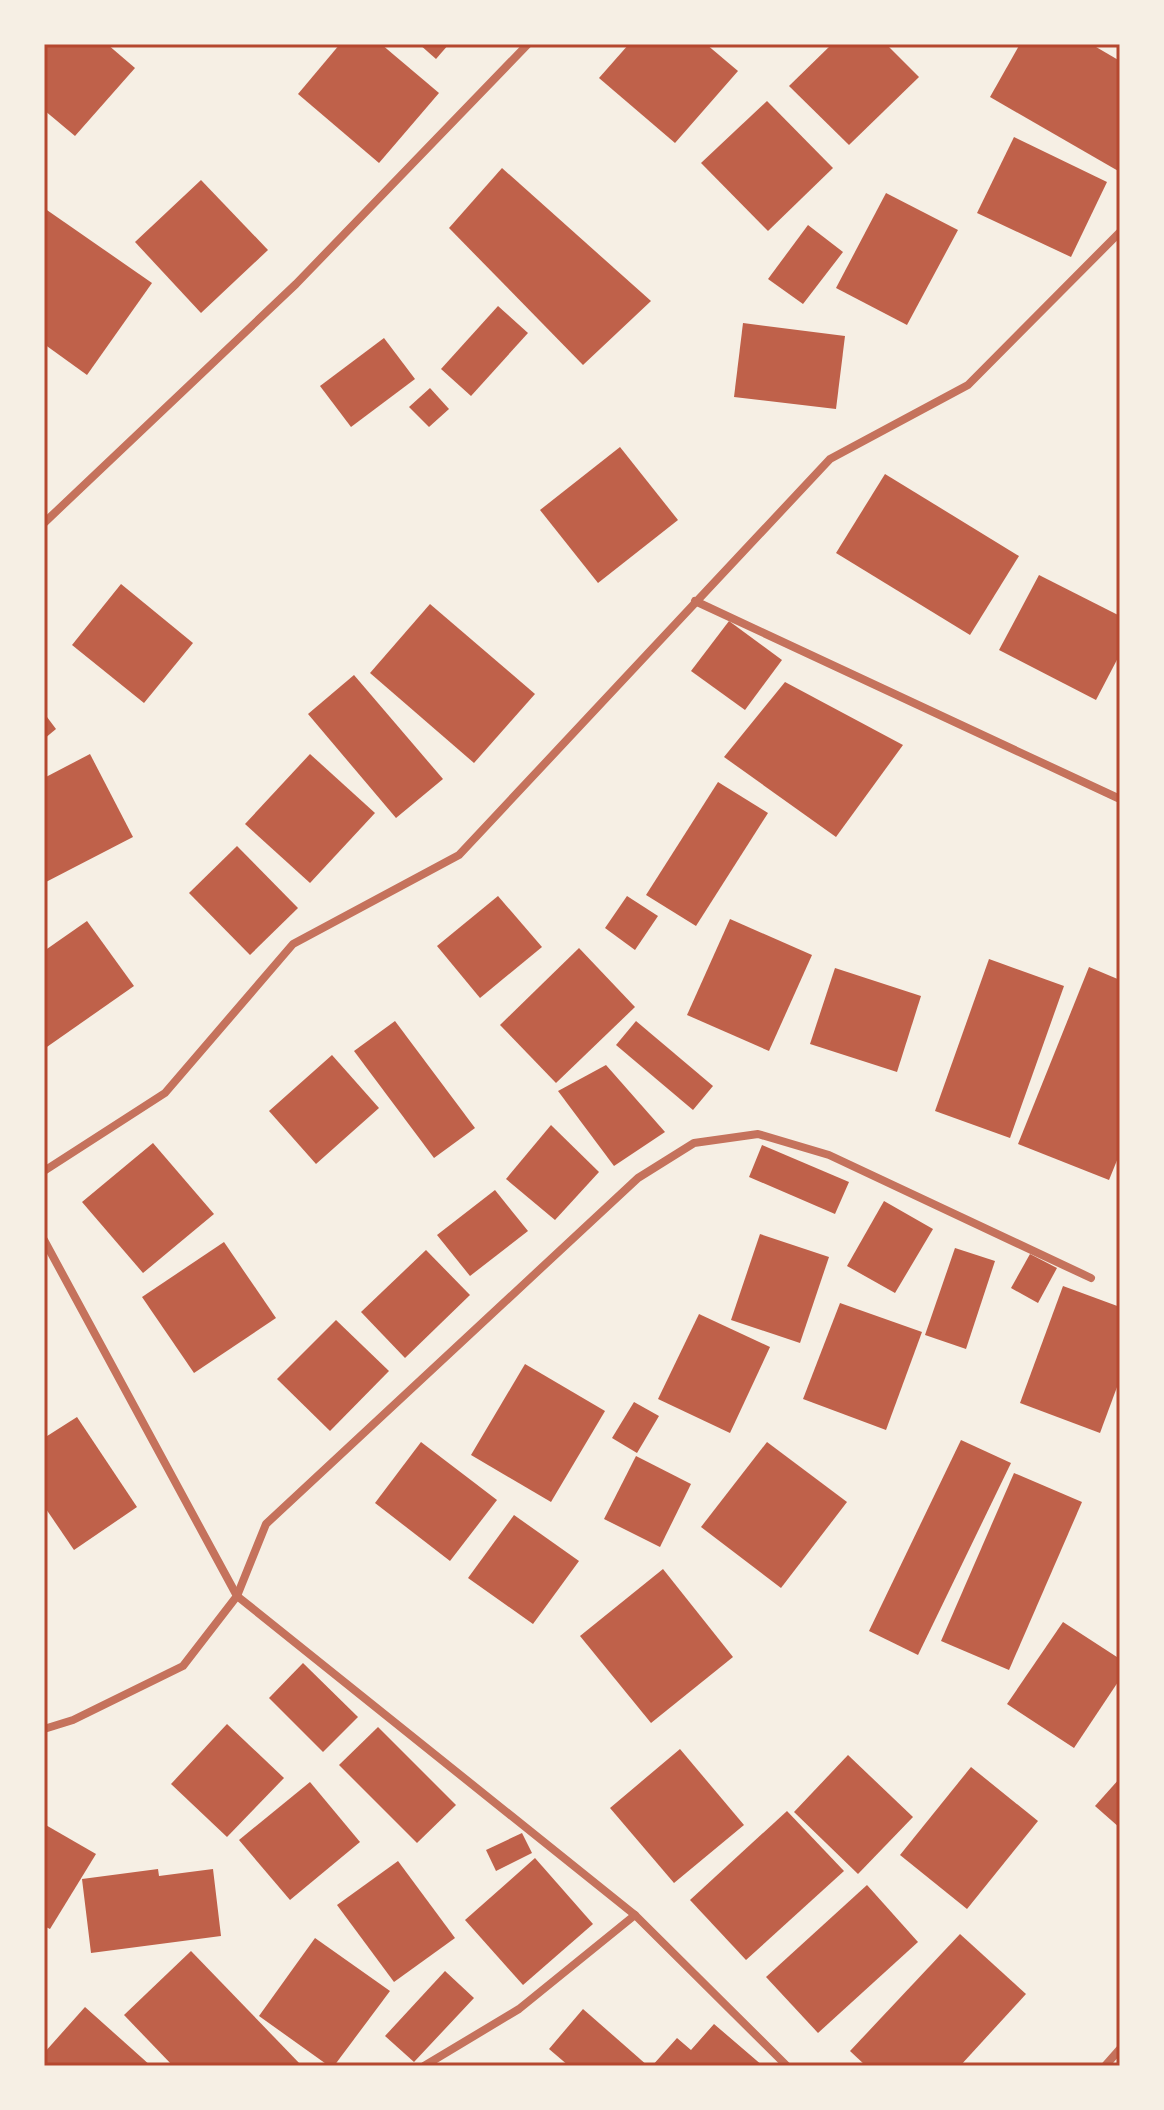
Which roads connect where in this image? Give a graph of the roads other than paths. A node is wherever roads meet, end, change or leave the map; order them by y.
1 (528, 44) edge
2 (1120, 232) edge
3 (44, 523) edge
4 (695, 601) junction
5 (1120, 799) edge
6 (44, 1171) edge
7 (44, 1240) edge
8 (1091, 1278) dead end
9 (237, 1596) junction
10 (44, 1729) edge
11 (635, 1915) junction
12 (1120, 2049) edge
13 (424, 2066) edge
14 (787, 2066) edge
15 (1105, 2066) edge

1 - 3 street
2 - 4 street
4 - 5 street
4 - 6 street
7 - 9 street
8 - 9 street
9 - 10 street
9 - 11 street
11 - 13 street
11 - 14 street
12 - 15 street

